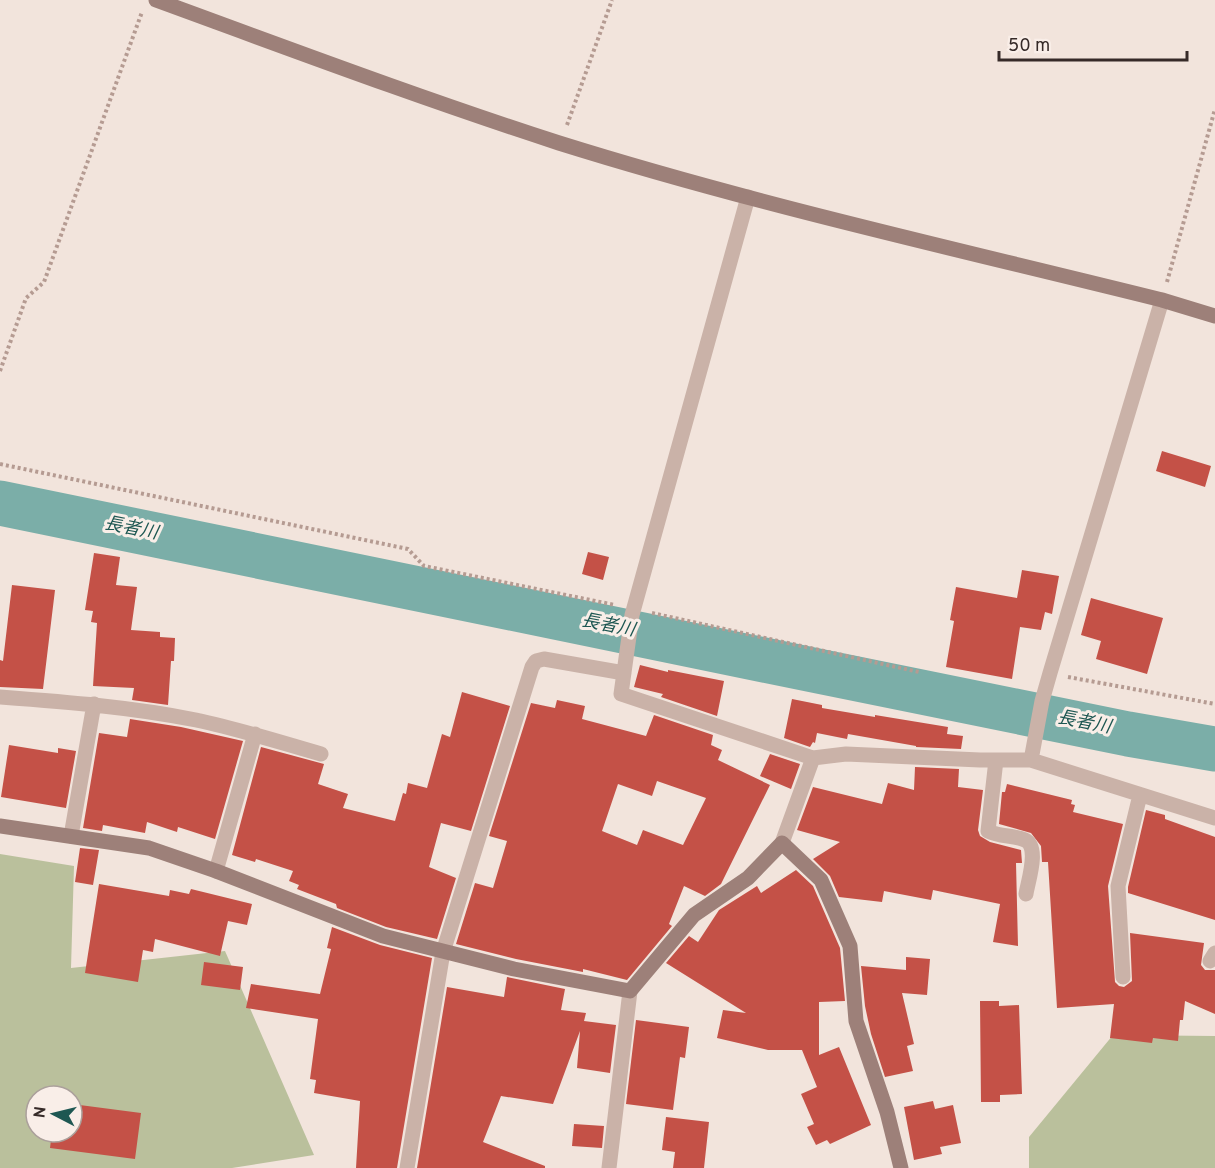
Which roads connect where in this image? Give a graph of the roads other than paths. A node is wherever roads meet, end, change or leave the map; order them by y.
1 (156, 0) edge
2 (748, 197) junction
3 (1162, 300) junction
4 (1215, 316) edge
5 (624, 673) junction
6 (0, 697) edge
7 (94, 704) junction
8 (255, 734) junction
9 (321, 754) dead end
10 (813, 758) junction
11 (996, 760) junction
12 (1031, 760) junction
13 (1140, 795) junction
14 (1215, 818) edge
15 (0, 826) edge
16 (71, 836) junction
17 (782, 843) junction
18 (216, 871) junction
19 (1026, 894) dead end
20 (444, 952) junction
21 (1123, 977) dead end
22 (630, 991) junction
23 (407, 1168) edge
24 (609, 1168) edge
25 (901, 1168) edge

1 - 2 street
2 - 3 street
2 - 5 street
3 - 4 street
3 - 12 street
5 - 10 street
5 - 20 street
6 - 7 street
7 - 8 street
7 - 16 street
8 - 9 street
8 - 18 street
10 - 11 street
10 - 17 street
11 - 12 street
11 - 19 street
12 - 13 street
13 - 14 street
13 - 21 street
15 - 16 street
16 - 18 street
17 - 22 street
17 - 25 street
18 - 20 street
20 - 22 street
20 - 23 street
22 - 24 street

